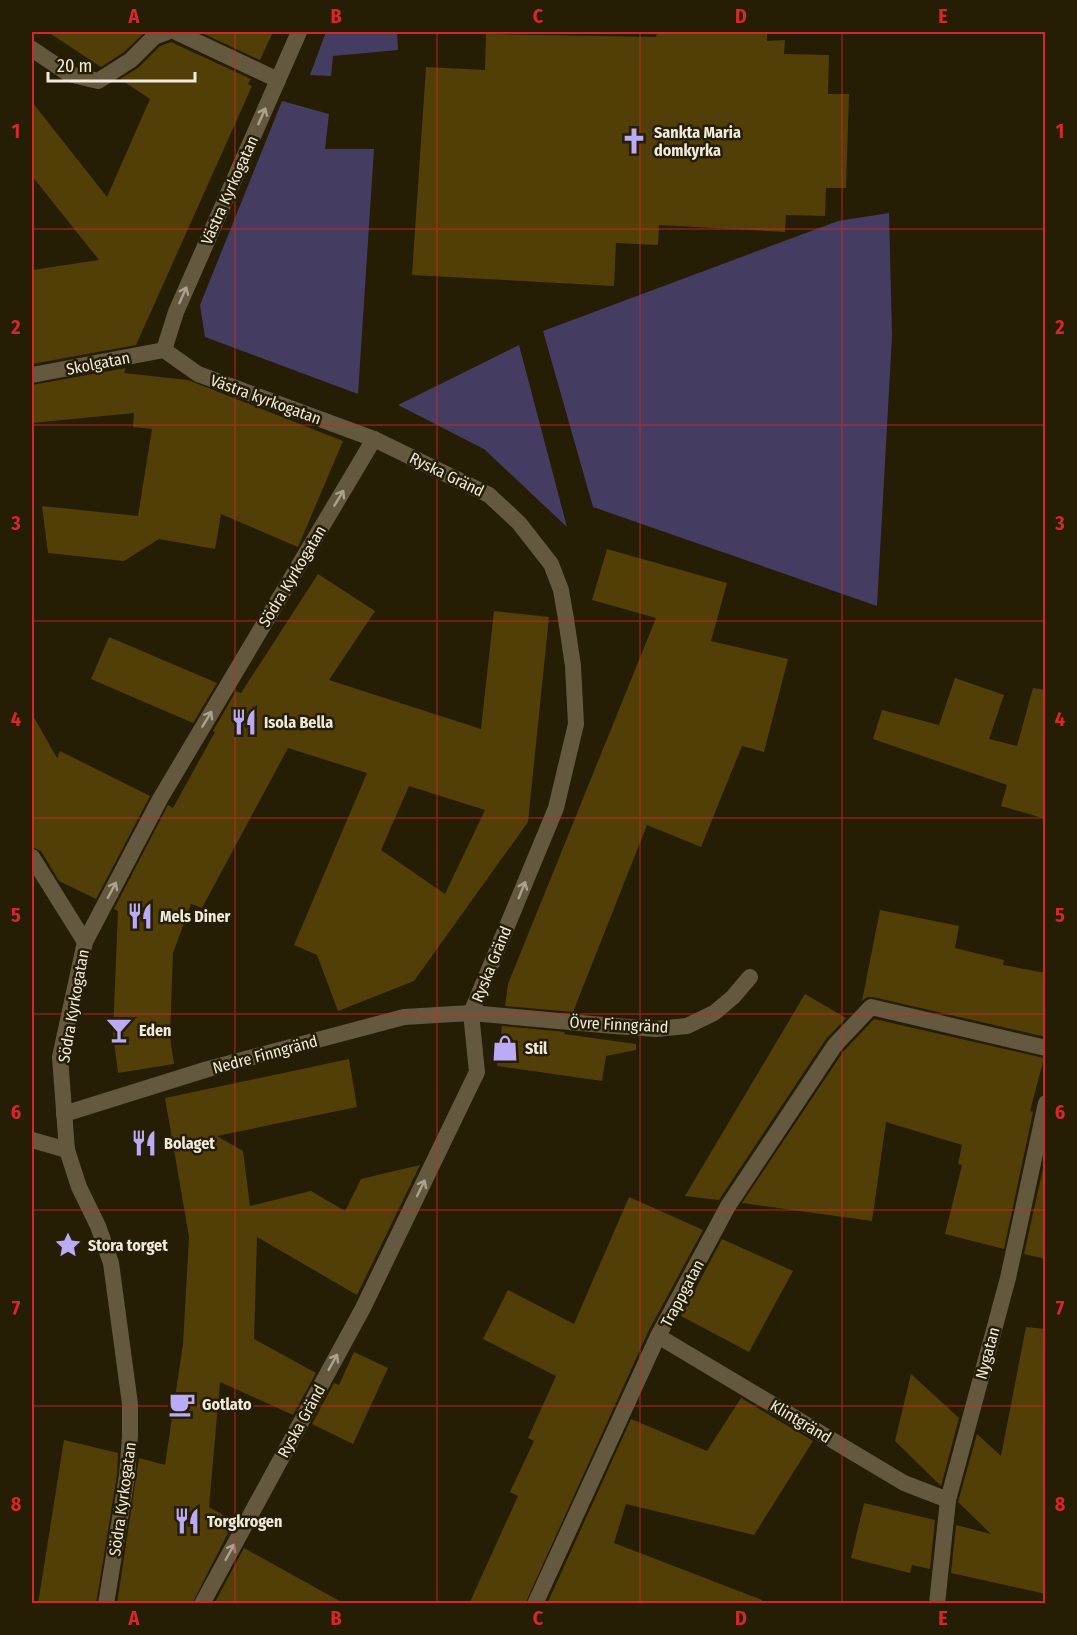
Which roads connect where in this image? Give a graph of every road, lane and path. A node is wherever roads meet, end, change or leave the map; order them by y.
1 (167, 32) edge
2 (176, 32) edge
3 (299, 32) edge
4 (32, 49) edge
5 (278, 80) junction
6 (164, 350) junction
7 (32, 375) edge
8 (374, 439) junction
9 (32, 857) edge
10 (85, 942) junction
11 (750, 977) dead end
12 (471, 1013) junction
13 (1046, 1048) edge
14 (1046, 1103) edge
15 (64, 1114) junction
16 (32, 1140) edge
17 (67, 1150) junction
18 (658, 1336) junction
19 (948, 1500) junction
20 (106, 1604) edge
21 (202, 1604) edge
22 (535, 1604) edge
23 (937, 1604) edge

1 - 4 street
2 - 5 street
3 - 5 street, Västra Kyrkogatan
6 -> 5 street, Västra Kyrkogatan
6 - 7 street, Skolgatan
6 - 8 street, Västra kyrkogatan
10 -> 8 street, Södra Kyrkogatan
12 -> 8 street, Ryska Gränd
9 - 10 street
10 - 15 street, Södra Kyrkogatan
11 - 12 street, Övre Finngränd
12 - 15 street, Nedre Finngränd
21 -> 12 street, Ryska Gränd
13 - 18 street, Trappgatan
14 - 19 street, Nygatan
15 - 17 street, Södra Kyrkogatan
16 - 17 street
17 - 20 street, Södra Kyrkogatan
18 - 19 street, Klintgränd
18 - 22 street, Trappgatan
19 - 23 street, Nygatan

